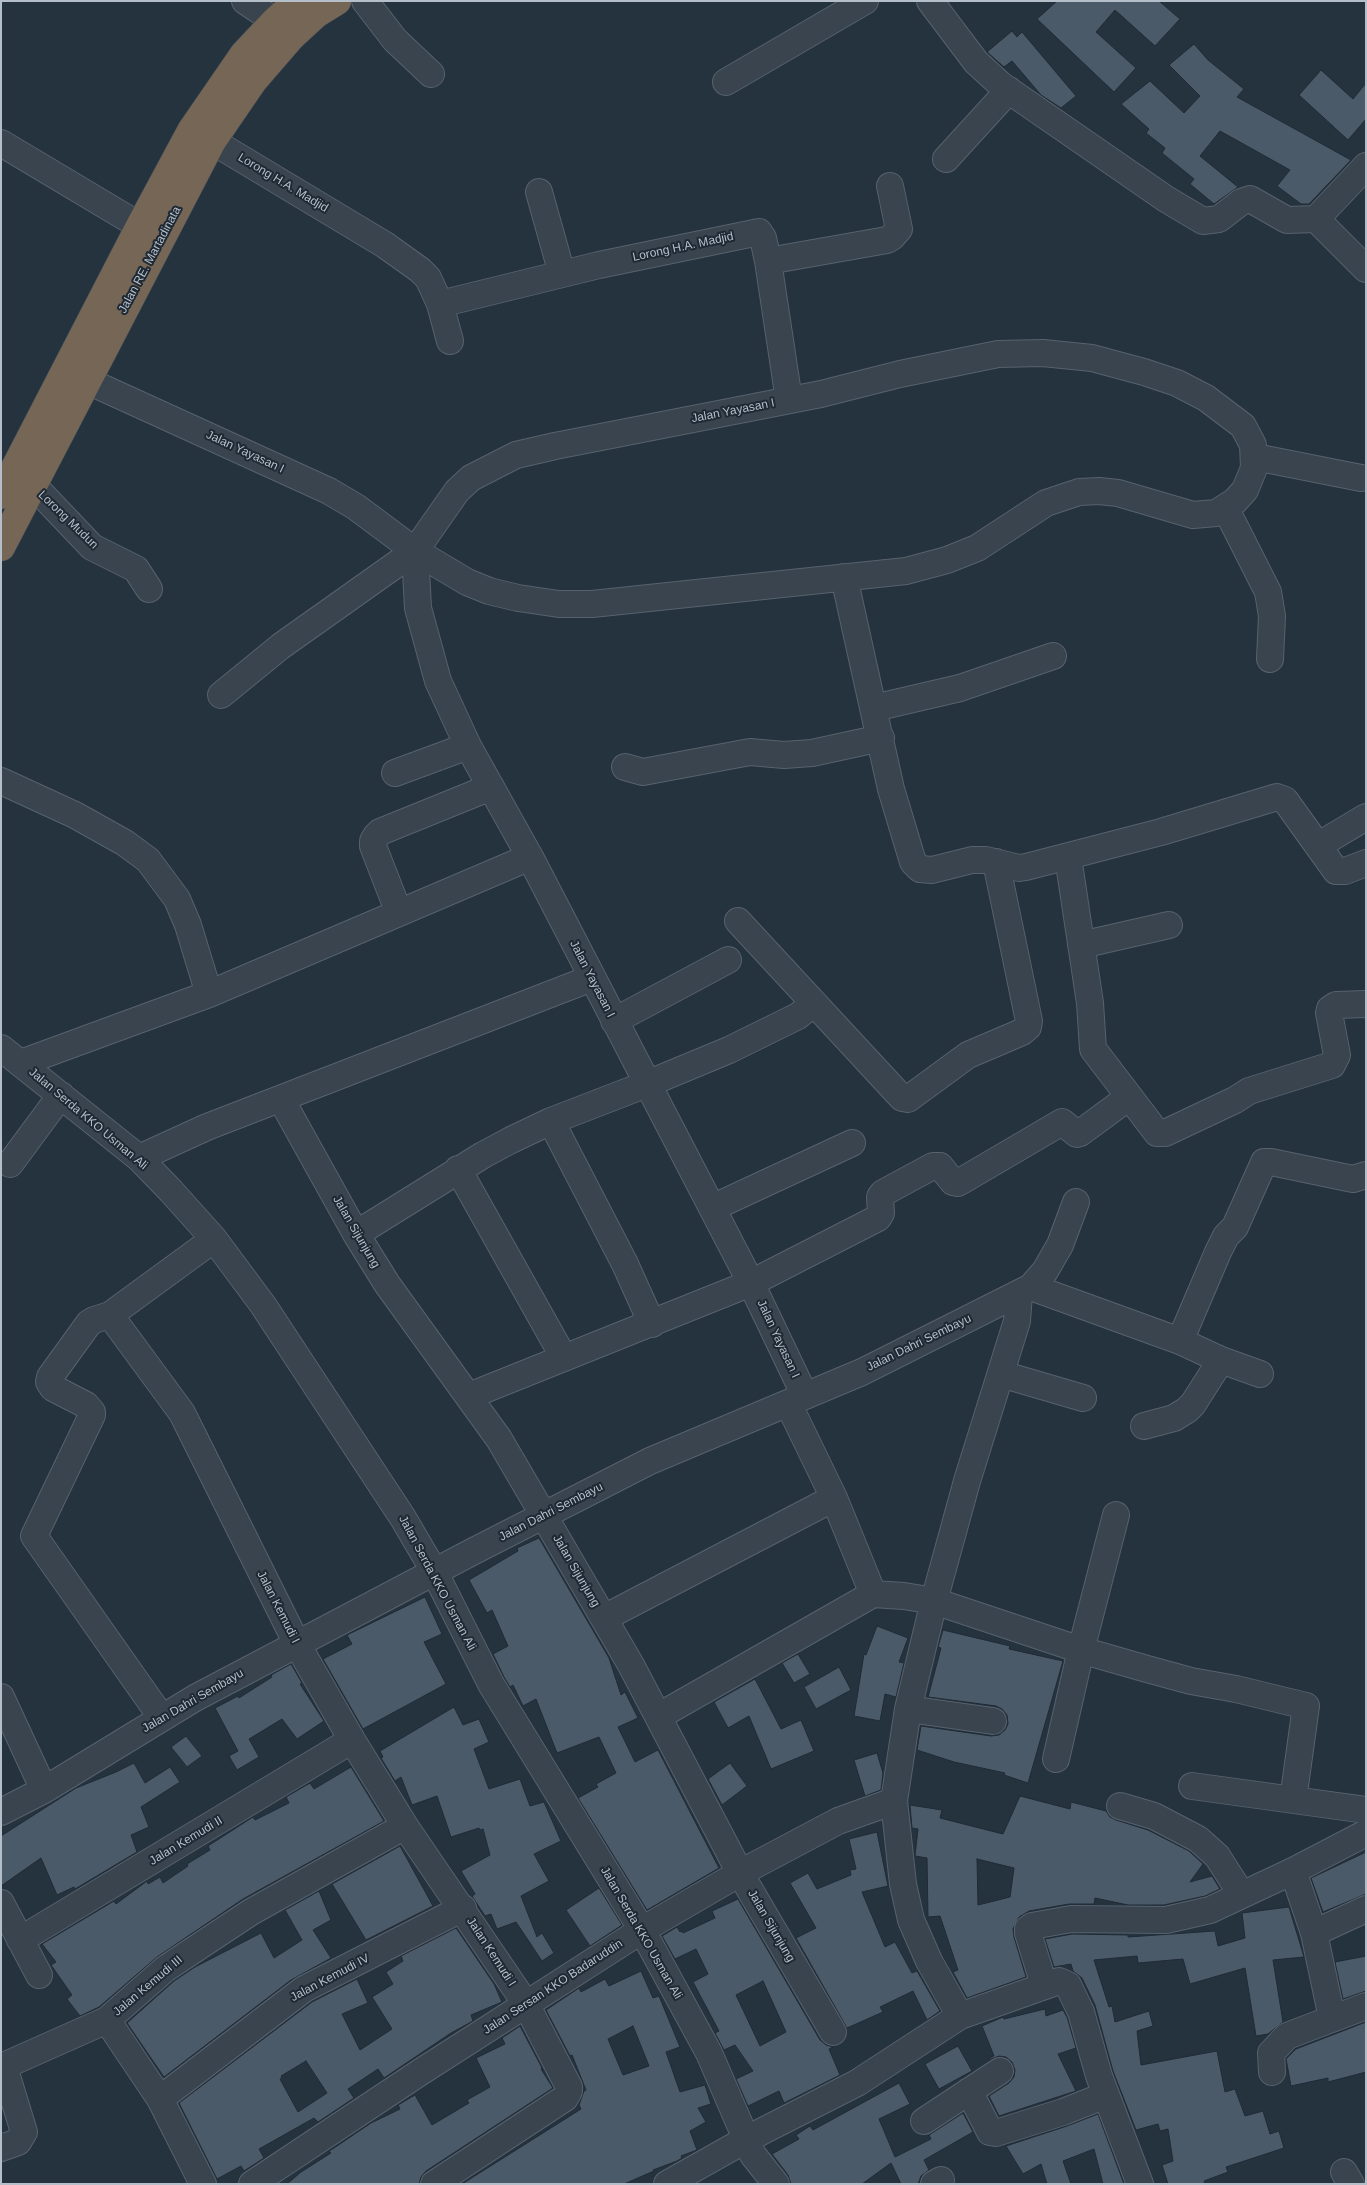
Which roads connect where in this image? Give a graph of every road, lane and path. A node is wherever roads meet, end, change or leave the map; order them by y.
1 (245, 1) edge
2 (298, 1) edge
3 (337, 1) edge
4 (366, 1) edge
5 (865, 1) edge
6 (930, 1) edge
7 (283, 29) junction
8 (431, 74) dead end
9 (726, 82) dead end
10 (1009, 90) junction
11 (212, 141) junction
12 (1, 142) edge
13 (946, 159) dead end
14 (1366, 166) edge
15 (890, 186) dead end
16 (539, 192) dead end
17 (1316, 218) junction
18 (140, 226) junction
19 (768, 261) junction
20 (1366, 270) edge
21 (562, 274) junction
22 (440, 304) junction
23 (450, 341) dead end
24 (76, 375) junction
25 (789, 400) junction
26 (1254, 458) junction
27 (1356, 475) edge
28 (11, 485) edge
29 (1226, 508) junction
30 (1, 547) edge
31 (415, 551) junction
32 (844, 577) junction
33 (149, 589) dead end
34 (1053, 656) dead end
35 (1270, 658) dead end
36 (221, 695) dead end
37 (874, 708) junction
38 (881, 738) junction
39 (468, 746) junction
40 (625, 767) dead end
41 (395, 773) dead end
42 (1, 781) edge
43 (491, 787) junction
44 (1366, 817) edge
45 (1319, 845) junction
46 (530, 857) junction
47 (1068, 857) junction
48 (996, 862) junction
49 (1366, 863) edge
50 (399, 913) junction
51 (738, 921) dead end
52 (1169, 925) dead end
53 (1081, 945) junction
54 (728, 960) dead end
55 (592, 978) junction
56 (209, 994) junction
57 (814, 1003) junction
58 (1366, 1004) edge
59 (614, 1021) junction
60 (11, 1056) edge
61 (647, 1084) junction
62 (61, 1095) junction
63 (1130, 1097) junction
64 (281, 1099) junction
65 (551, 1121) junction
66 (852, 1143) dead end
67 (138, 1158) junction
68 (10, 1164) dead end
69 (458, 1169) junction
70 (1366, 1175) edge
71 (1076, 1202) dead end
72 (712, 1208) junction
73 (356, 1234) junction
74 (214, 1239) junction
75 (751, 1283) junction
76 (1025, 1290) junction
77 (110, 1315) junction
78 (652, 1324) junction
79 (1180, 1341) junction
80 (564, 1358) junction
81 (1220, 1360) junction
82 (1001, 1374) junction
83 (1260, 1374) dead end
84 (469, 1396) junction
85 (1084, 1398) dead end
86 (796, 1400) junction
87 (1144, 1426) dead end
88 (834, 1498) junction
89 (1116, 1514) dead end
90 (544, 1516) junction
91 (434, 1571) junction
92 (873, 1594) junction
93 (934, 1601) junction
94 (604, 1618) junction
95 (297, 1644) junction
96 (1081, 1650) junction
97 (1, 1696) edge
98 (908, 1709) junction
99 (659, 1716) junction
100 (162, 1718) junction
101 (993, 1721) dead end
102 (352, 1740) junction
103 (1056, 1759) dead end
104 (1192, 1786) dead end
105 (44, 1790) junction
106 (1293, 1800) junction
107 (894, 1801) junction
108 (1120, 1806) dead end
109 (1366, 1810) edge
110 (1, 1812) edge
111 (405, 1826) junction
112 (1366, 1833) edge
113 (1293, 1872) junction
114 (740, 1873) junction
115 (1242, 1896) junction
116 (1, 1903) edge
117 (462, 1908) junction
118 (1366, 1909) edge
119 (642, 1930) junction
120 (1314, 1933) junction
121 (20, 1940) junction
122 (38, 1976) dead end
123 (1044, 1985) junction
124 (526, 2004) junction
125 (1366, 2006) edge
126 (960, 2016) junction
127 (1332, 2018) junction
128 (107, 2020) junction
129 (833, 2032) dead end
130 (1000, 2071) dead end
131 (1272, 2072) dead end
132 (969, 2091) junction
133 (1106, 2095) junction
134 (160, 2099) junction
135 (924, 2121) dead end
136 (747, 2139) junction
137 (1, 2148) edge
138 (203, 2184) edge
139 (252, 2184) edge
140 (434, 2184) edge
141 (667, 2184) edge
142 (776, 2184) edge
143 (1140, 2184) edge

1 - 7 street
2 - 7 highway
3 - 7 highway, Jalan RE. Martadinata
4 - 8 street
5 - 9 street
6 - 10 street
7 - 11 highway, Jalan RE. Martadinata
7 - 18 highway
10 - 13 street
10 - 17 street
11 - 22 street, Lorong H.A. Madjid
11 - 24 highway, Jalan RE. Martadinata
12 - 18 street
14 - 17 street
15 - 19 street
16 - 21 street
17 - 20 street
18 - 24 highway
19 - 21 street, Lorong H.A. Madjid
19 - 25 street, Lorong H.A. Madjid
21 - 22 street, Lorong H.A. Madjid
22 - 23 street, Lorong H.A. Madjid
24 - 28 highway
24 - 31 street, Jalan Yayasan I
25 - 26 street, Jalan Yayasan I
25 - 31 street, Jalan Yayasan I
26 - 27 street
26 - 29 street
28 - 30 highway
28 - 33 street, Lorong Mudun
29 - 32 street
29 - 35 street
31 - 32 street
31 - 36 street
31 - 39 street, Jalan Yayasan I
32 - 37 street
34 - 37 street
37 - 38 street
38 - 40 street
38 - 48 street
39 - 41 street
39 - 43 street, Jalan Yayasan I
42 - 56 street
43 - 46 street, Jalan Yayasan I
43 - 50 street
44 - 45 street
45 - 47 street
45 - 49 street
46 - 50 street
46 - 55 street, Jalan Yayasan I
47 - 48 street
47 - 53 street
48 - 57 street
50 - 56 street
51 - 57 street
52 - 53 street
53 - 63 street
54 - 59 street
55 - 59 street, Jalan Yayasan I
55 - 64 street
56 - 60 street
57 - 61 street
58 - 63 street
59 - 61 street, Jalan Yayasan I
60 - 62 street, Jalan Serda KKO Usman Ali
61 - 65 street
61 - 72 street, Jalan Yayasan I
62 - 67 street, Jalan Serda KKO Usman Ali
62 - 68 street
63 - 75 street
64 - 67 street
64 - 73 street, Jalan Sijunjung
65 - 69 street
65 - 78 street
66 - 72 street
67 - 74 street, Jalan Serda KKO Usman Ali
69 - 73 street
69 - 80 street
70 - 79 street
71 - 76 street, Jalan Dahri Sembayu
72 - 75 street, Jalan Yayasan I
73 - 84 street, Jalan Sijunjung
74 - 77 street
74 - 91 street, Jalan Serda KKO Usman Ali
75 - 78 street
75 - 86 street, Jalan Yayasan I
76 - 79 street
76 - 82 street
76 - 86 street, Jalan Dahri Sembayu
77 - 95 street, Jalan Kemudi I
77 - 100 street
78 - 80 street
79 - 81 street
80 - 84 street
81 - 83 street
81 - 87 street
82 - 85 street
82 - 93 street
84 - 90 street, Jalan Sijunjung
86 - 88 street, Jalan Yayasan I
86 - 90 street, Jalan Dahri Sembayu
88 - 92 street, Jalan Yayasan I
88 - 94 street
89 - 96 street
90 - 91 street, Jalan Dahri Sembayu
90 - 94 street, Jalan Sijunjung
91 - 95 street, Jalan Dahri Sembayu
91 - 119 street, Jalan Serda KKO Usman Ali
92 - 93 street
92 - 99 street
93 - 96 street
93 - 98 street
94 - 99 street, Jalan Sijunjung
95 - 100 street, Jalan Dahri Sembayu
95 - 102 street, Jalan Kemudi I
96 - 103 street
96 - 106 street
97 - 105 street
98 - 101 street
98 - 107 street
99 - 114 street, Jalan Sijunjung
100 - 105 street, Jalan Dahri Sembayu
102 - 111 street, Jalan Kemudi I
102 - 121 street, Jalan Kemudi II
104 - 106 street
105 - 110 street, Jalan Dahri Sembayu
106 - 109 street
107 - 114 street, Jalan Sersan KKO Badaruddin
107 - 126 street
108 - 115 street
111 - 117 street, Jalan Kemudi I
111 - 128 street, Jalan Kemudi III
112 - 113 street
113 - 115 street
113 - 120 street
114 - 119 street, Jalan Sersan KKO Badaruddin
114 - 129 street, Jalan Sijunjung
115 - 123 street
116 - 121 street
117 - 124 street, Jalan Kemudi I
117 - 134 street, Jalan Kemudi IV
118 - 120 street
119 - 124 street, Jalan Sersan KKO Badaruddin
119 - 136 street, Jalan Serda KKO Usman Ali
120 - 127 street
121 - 122 street
123 - 126 street
123 - 133 street
124 - 139 street, Jalan Sersan KKO Badaruddin
124 - 140 street, Jalan Kemudi I
125 - 127 street
126 - 136 street
127 - 131 street
128 - 134 street, Jalan Kemudi III
128 - 137 street
130 - 132 street
132 - 133 street
132 - 135 street
133 - 143 street
134 - 138 street, Jalan Kemudi III
136 - 141 street
136 - 142 street, Jalan Serda KKO Usman Ali

